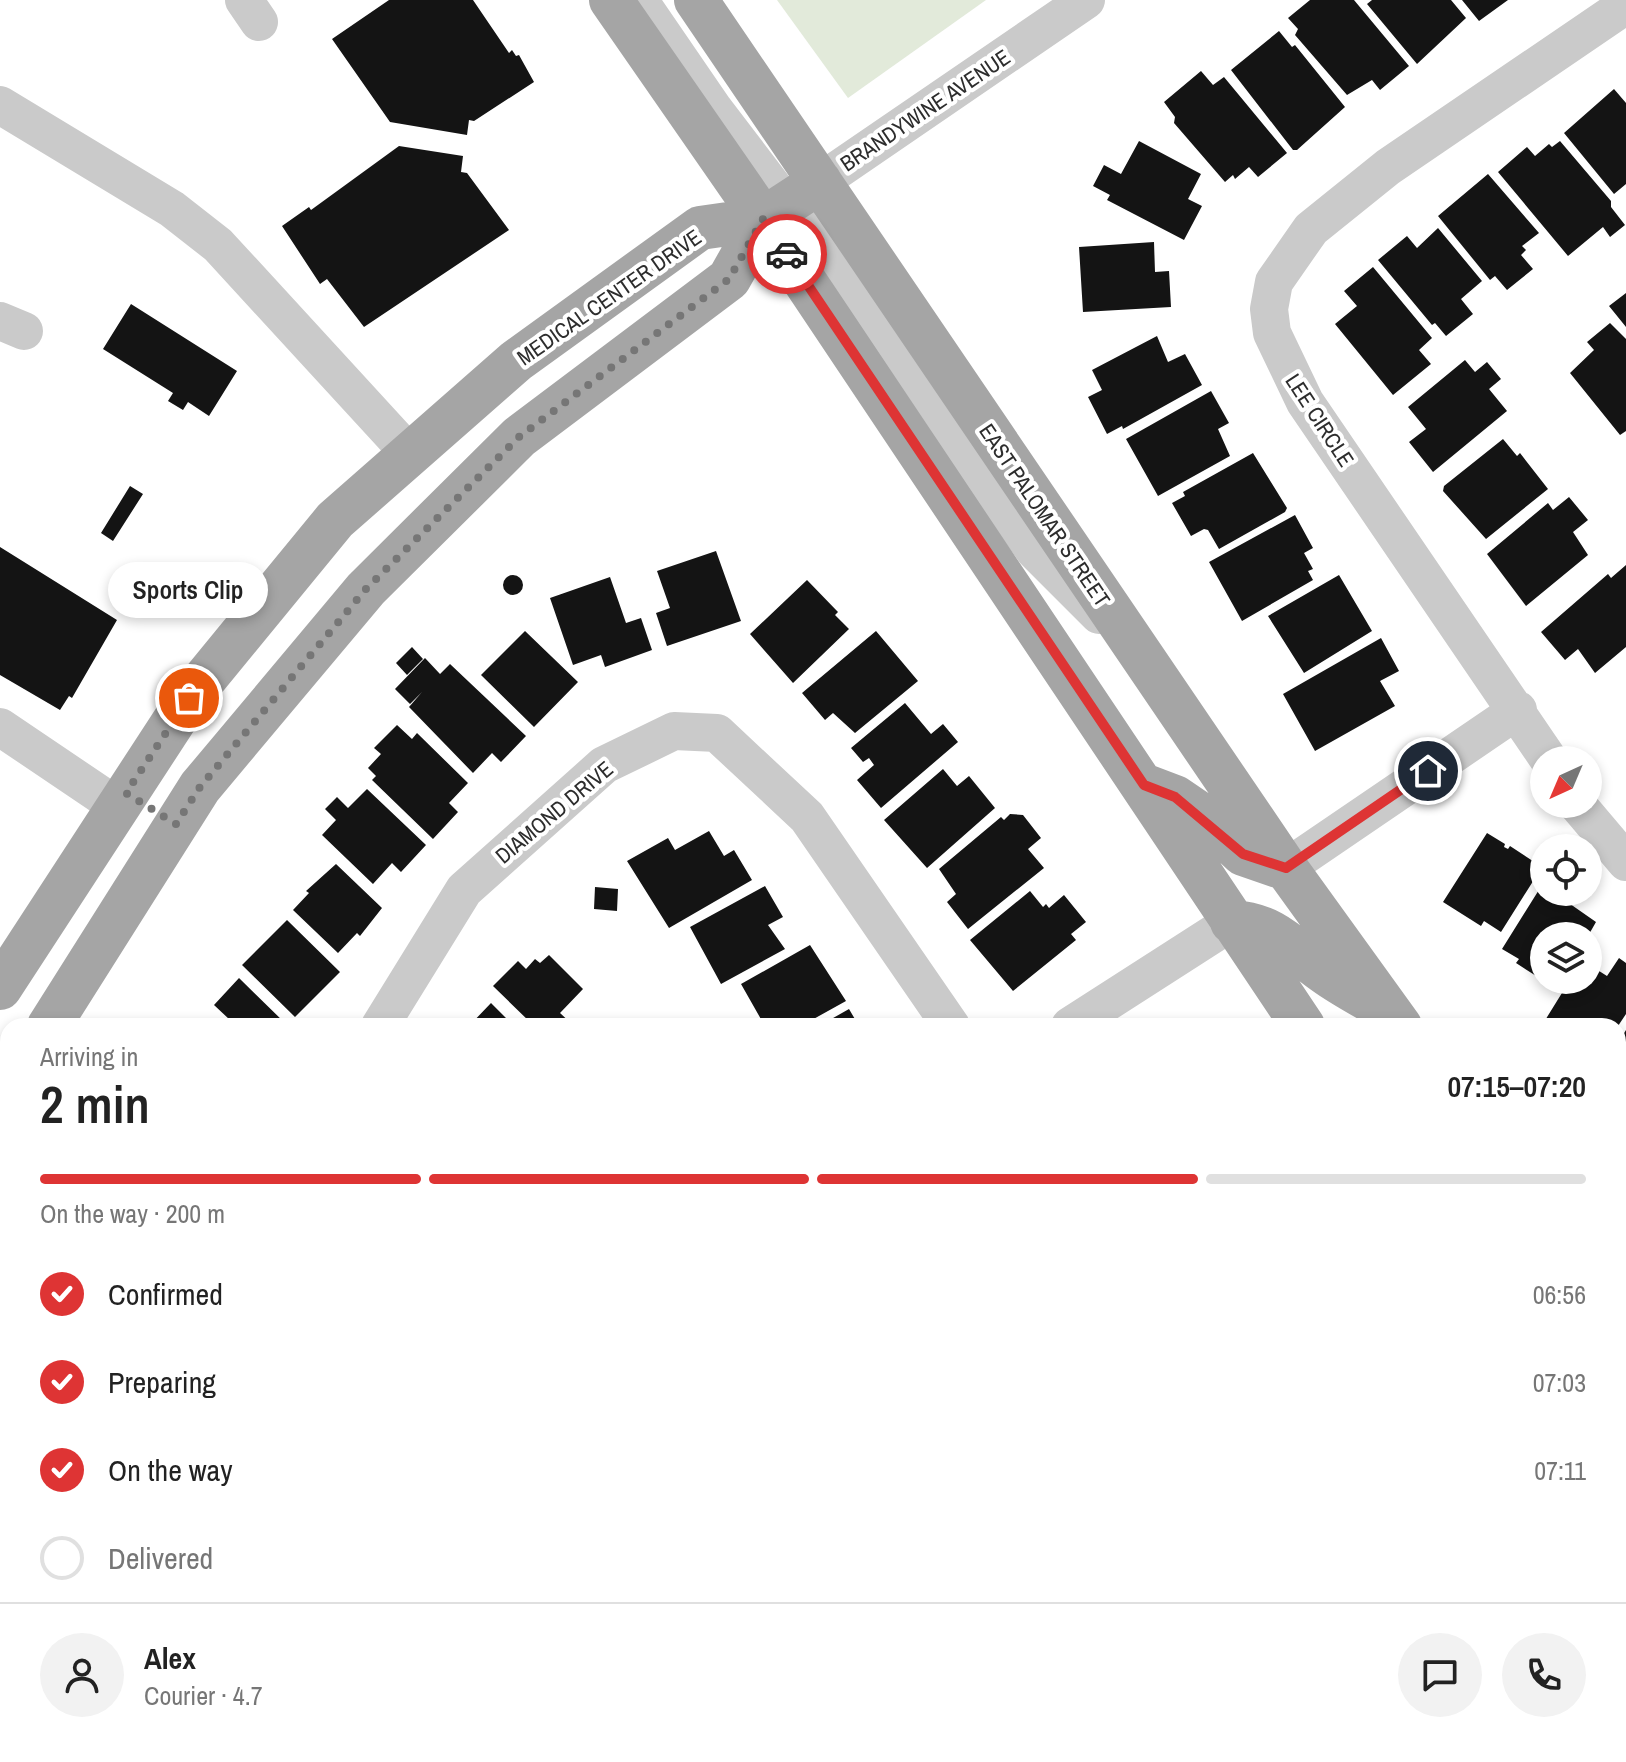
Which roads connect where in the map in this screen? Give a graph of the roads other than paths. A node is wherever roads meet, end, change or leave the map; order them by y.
1 (611, 0) edge
2 (639, 0) edge
3 (696, 0) edge
4 (1086, 0) edge
5 (1626, 5) edge
6 (0, 105) edge
7 (790, 202) junction
8 (409, 453) junction
9 (1518, 710) junction
10 (0, 727) edge
11 (1540, 746) edge
12 (1144, 785) junction
13 (122, 799) junction
14 (1589, 818) edge
15 (176, 824) junction
16 (1626, 862) edge
17 (1286, 868) junction
18 (1232, 922) junction
19 (0, 988) edge
20 (54, 1018) edge
21 (385, 1018) edge
22 (945, 1018) edge
23 (1082, 1018) edge
24 (1298, 1018) edge
25 (1393, 1018) edge
26 (1395, 1018) edge

1 - 7 main road, EAST PALOMAR STREET
2 - 7 street
3 - 7 main road, EAST PALOMAR STREET
4 - 7 street, BRANDYWINE AVENUE
5 - 9 street, LEE CIRCLE
6 - 8 street
7 - 8 main road, MEDICAL CENTER DRIVE
7 - 12 main road, EAST PALOMAR STREET
7 - 15 main road
7 - 17 main road, EAST PALOMAR STREET
8 - 13 main road, MEDICAL CENTER DRIVE
9 - 11 street, LEE CIRCLE
9 - 17 street
10 - 13 street
12 - 17 main road
12 - 18 main road, EAST PALOMAR STREET
13 - 15 main road
13 - 19 main road, MEDICAL CENTER DRIVE
14 - 16 street
15 - 20 main road
17 - 26 main road, EAST PALOMAR STREET
18 - 23 street
18 - 24 main road, EAST PALOMAR STREET
18 - 25 main road
21 - 22 street, DIAMOND DRIVE

